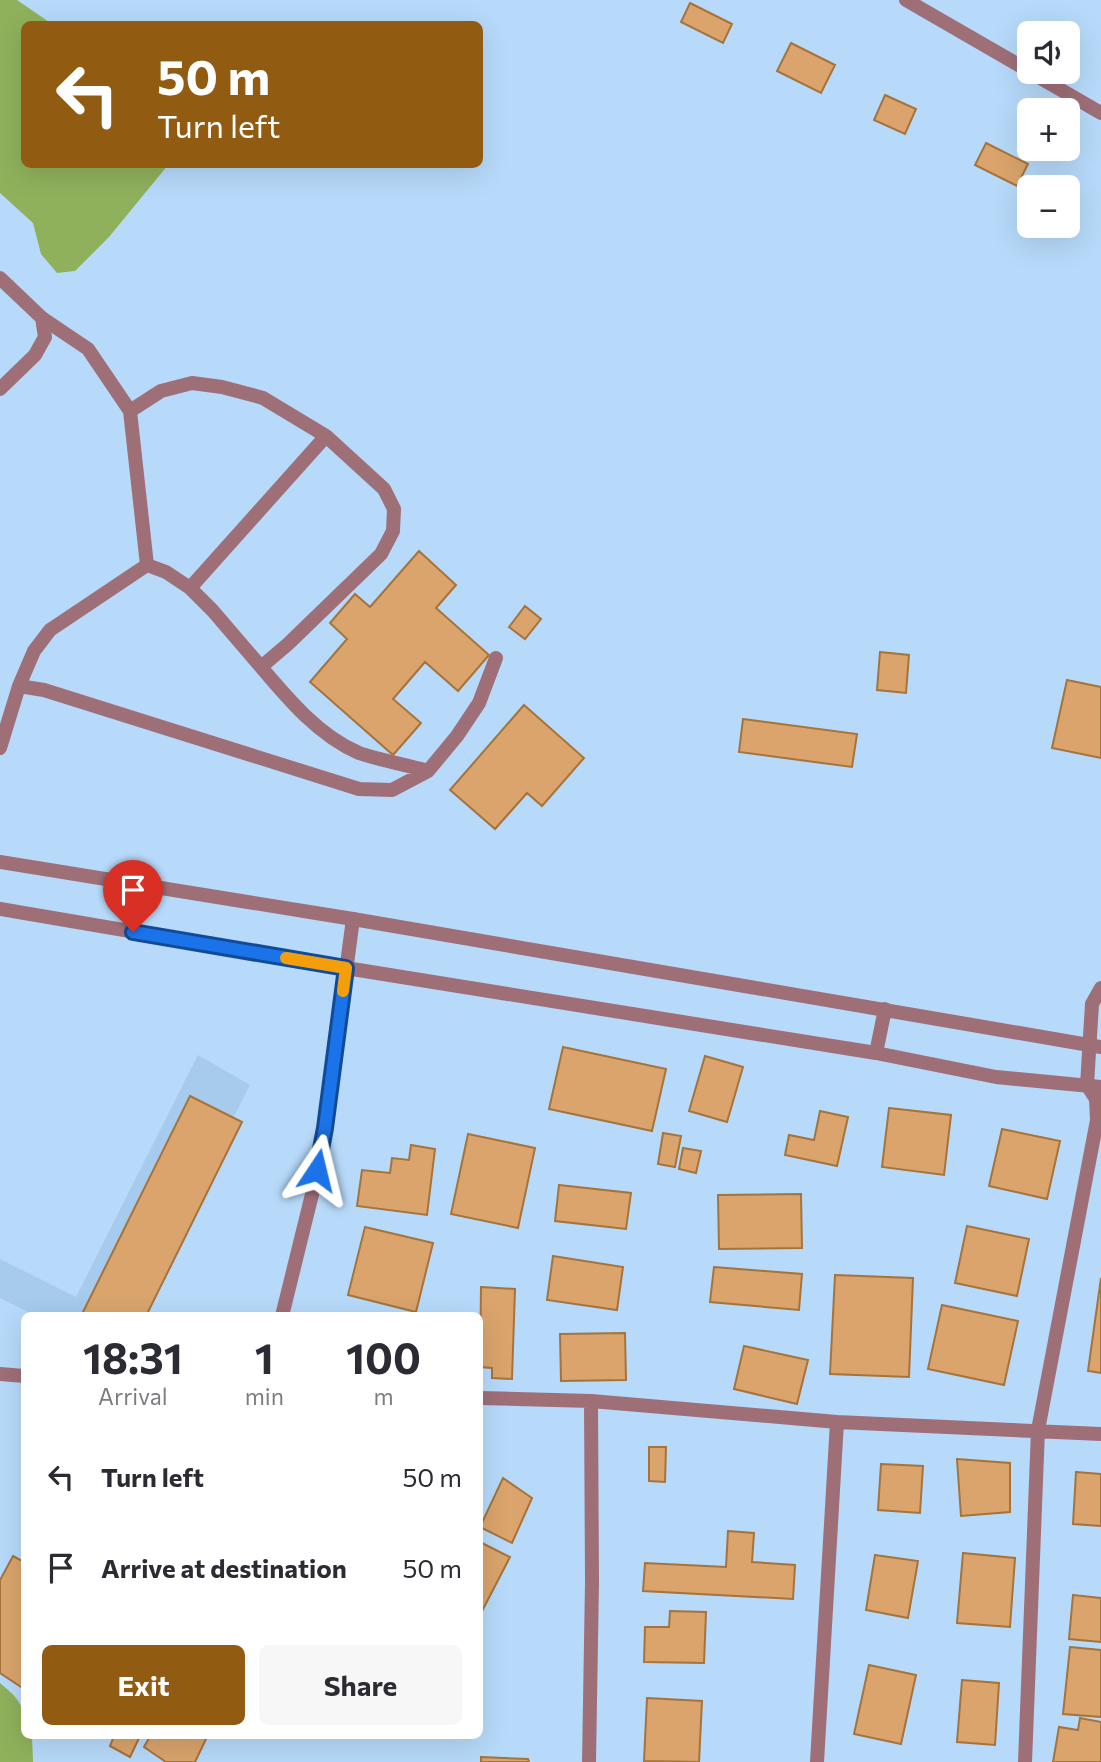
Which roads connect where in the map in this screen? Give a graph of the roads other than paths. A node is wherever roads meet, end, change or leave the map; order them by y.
1 (906, 0) edge
2 (1017, 65) edge
3 (1050, 84) edge
4 (1101, 113) edge
5 (0, 278) edge
6 (42, 317) junction
7 (0, 389) edge
8 (130, 411) junction
9 (326, 436) junction
10 (147, 565) junction
11 (190, 588) junction
12 (496, 659) dead end
13 (261, 667) junction
14 (19, 686) junction
15 (0, 748) edge
16 (428, 771) junction
17 (0, 862) edge
18 (0, 909) edge
19 (352, 919) junction
20 (346, 968) junction
21 (1101, 988) edge
22 (885, 1009) junction
23 (1096, 1046) edge
24 (876, 1053) junction
25 (1094, 1086) edge
26 (283, 1312) edge
27 (0, 1374) edge
28 (21, 1376) edge
29 (483, 1398) edge
30 (591, 1401) junction
31 (837, 1422) junction
32 (1038, 1430) junction
33 (1101, 1433) edge
34 (589, 1762) edge
35 (817, 1762) edge
36 (1025, 1762) edge

1 - 2 street
3 - 4 street
5 - 6 street
6 - 7 street
6 - 8 street
8 - 9 street
8 - 10 street
9 - 11 street
9 - 13 street
10 - 11 street
10 - 14 street
11 - 13 street
12 - 16 street
13 - 16 street
14 - 15 street
14 - 16 street
17 - 19 street
18 - 20 street
19 - 20 street
19 - 22 street
20 - 24 street
20 - 26 street
21 - 23 street
22 - 23 street
22 - 24 street
23 - 25 street
24 - 25 street
25 - 32 street
27 - 28 street
29 - 30 street
30 - 31 street
30 - 34 street
31 - 32 street
31 - 35 street
32 - 33 street
32 - 36 street

